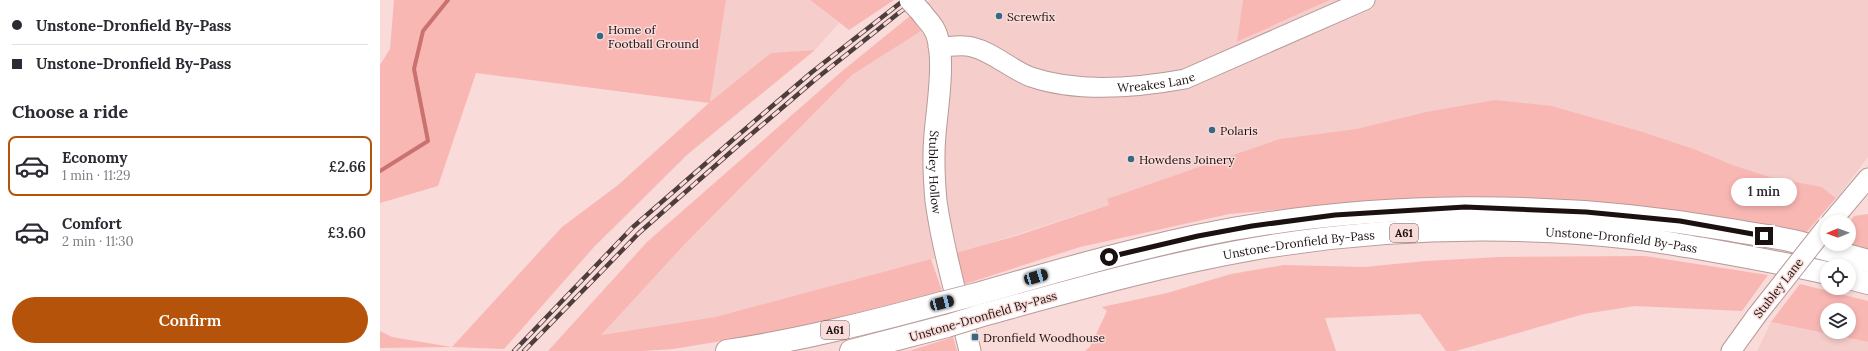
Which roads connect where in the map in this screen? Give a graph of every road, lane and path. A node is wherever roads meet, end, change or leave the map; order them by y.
1 (1365, 0) edge
2 (915, 6) edge
3 (938, 47) junction
4 (1868, 178) edge
5 (1837, 215) edge
6 (1820, 235) edge
7 (1868, 261) edge
8 (1820, 272) edge
9 (1856, 280) edge
10 (1868, 283) edge
11 (727, 351) edge
12 (851, 351) edge
13 (970, 351) edge
14 (1731, 351) edge

1 - 3 street, Wreakes Lane
2 - 3 main road, Stubley Hollow
3 - 13 main road, Stubley Hollow
4 - 5 street, Stubley Lane
6 - 14 street, Stubley Lane, bridge
7 - 11 highway, Unstone-Dronfield By-Pass / A61, bridge
8 - 12 highway, Unstone-Dronfield By-Pass / A61, bridge
9 - 10 highway

